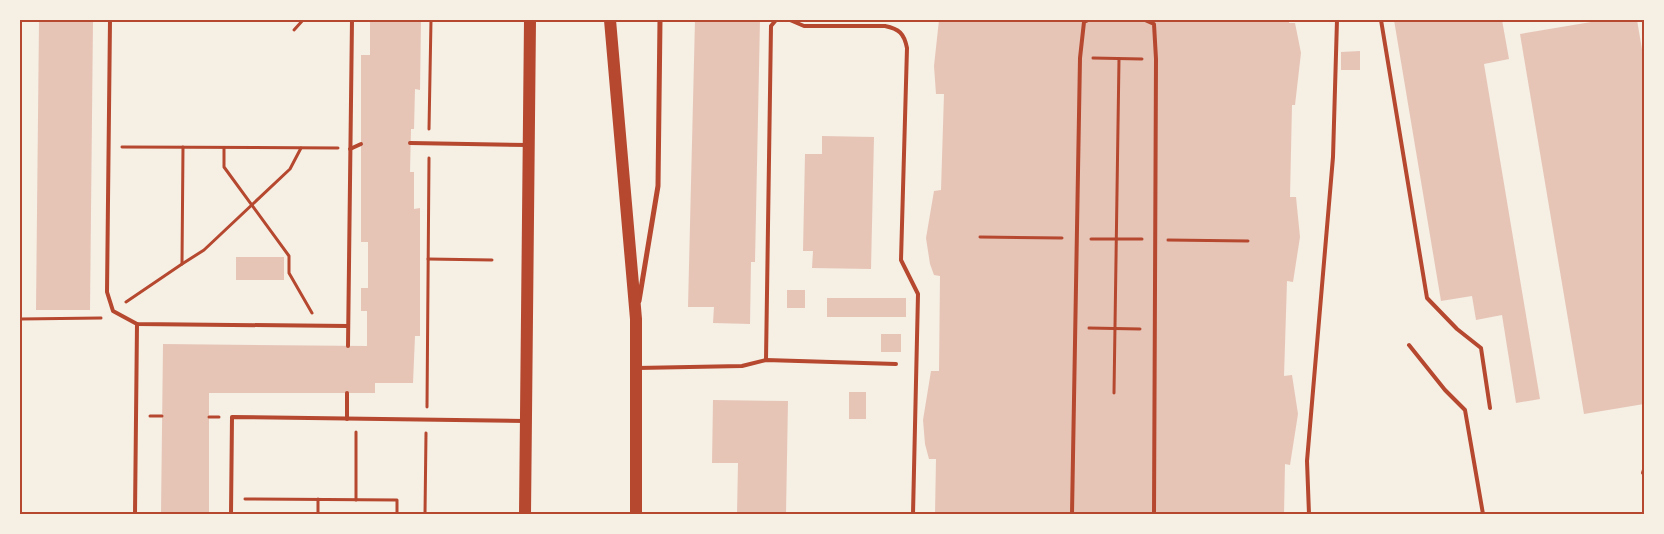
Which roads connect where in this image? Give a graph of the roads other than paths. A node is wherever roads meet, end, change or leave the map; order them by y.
1 (110, 20) edge
2 (352, 20) edge
3 (530, 20) edge
4 (610, 20) edge
5 (660, 20) edge
6 (776, 20) edge
7 (790, 20) edge
8 (1088, 20) edge
9 (1145, 20) edge
10 (1337, 20) edge
11 (1381, 20) edge
12 (410, 143) dead end
13 (361, 144) dead end
14 (529, 144) junction
15 (350, 149) junction
16 (636, 319) junction
17 (137, 324) junction
18 (348, 326) junction
19 (1409, 345) dead end
20 (348, 346) dead end
21 (766, 360) junction
22 (896, 364) dead end
23 (637, 368) junction
24 (347, 393) dead end
25 (1490, 408) dead end
26 (347, 419) junction
27 (526, 421) junction
28 (134, 514) edge
29 (231, 514) edge
30 (525, 514) edge
31 (636, 514) edge
32 (913, 514) edge
33 (1072, 514) edge
34 (1154, 514) edge
35 (1309, 514) edge
36 (1483, 514) edge

1 - 17 lane
2 - 15 lane
3 - 14 main road
4 - 16 main road
5 - 16 street
6 - 21 lane
7 - 32 lane
8 - 33 lane
9 - 34 lane
10 - 35 lane
11 - 25 lane
12 - 14 lane
13 - 15 lane
14 - 27 main road
15 - 18 lane
16 - 23 main road
17 - 18 lane
17 - 28 lane
18 - 20 lane
19 - 36 lane
21 - 22 lane
21 - 23 lane
23 - 31 main road
24 - 26 lane
26 - 27 lane
26 - 29 lane
27 - 30 main road

